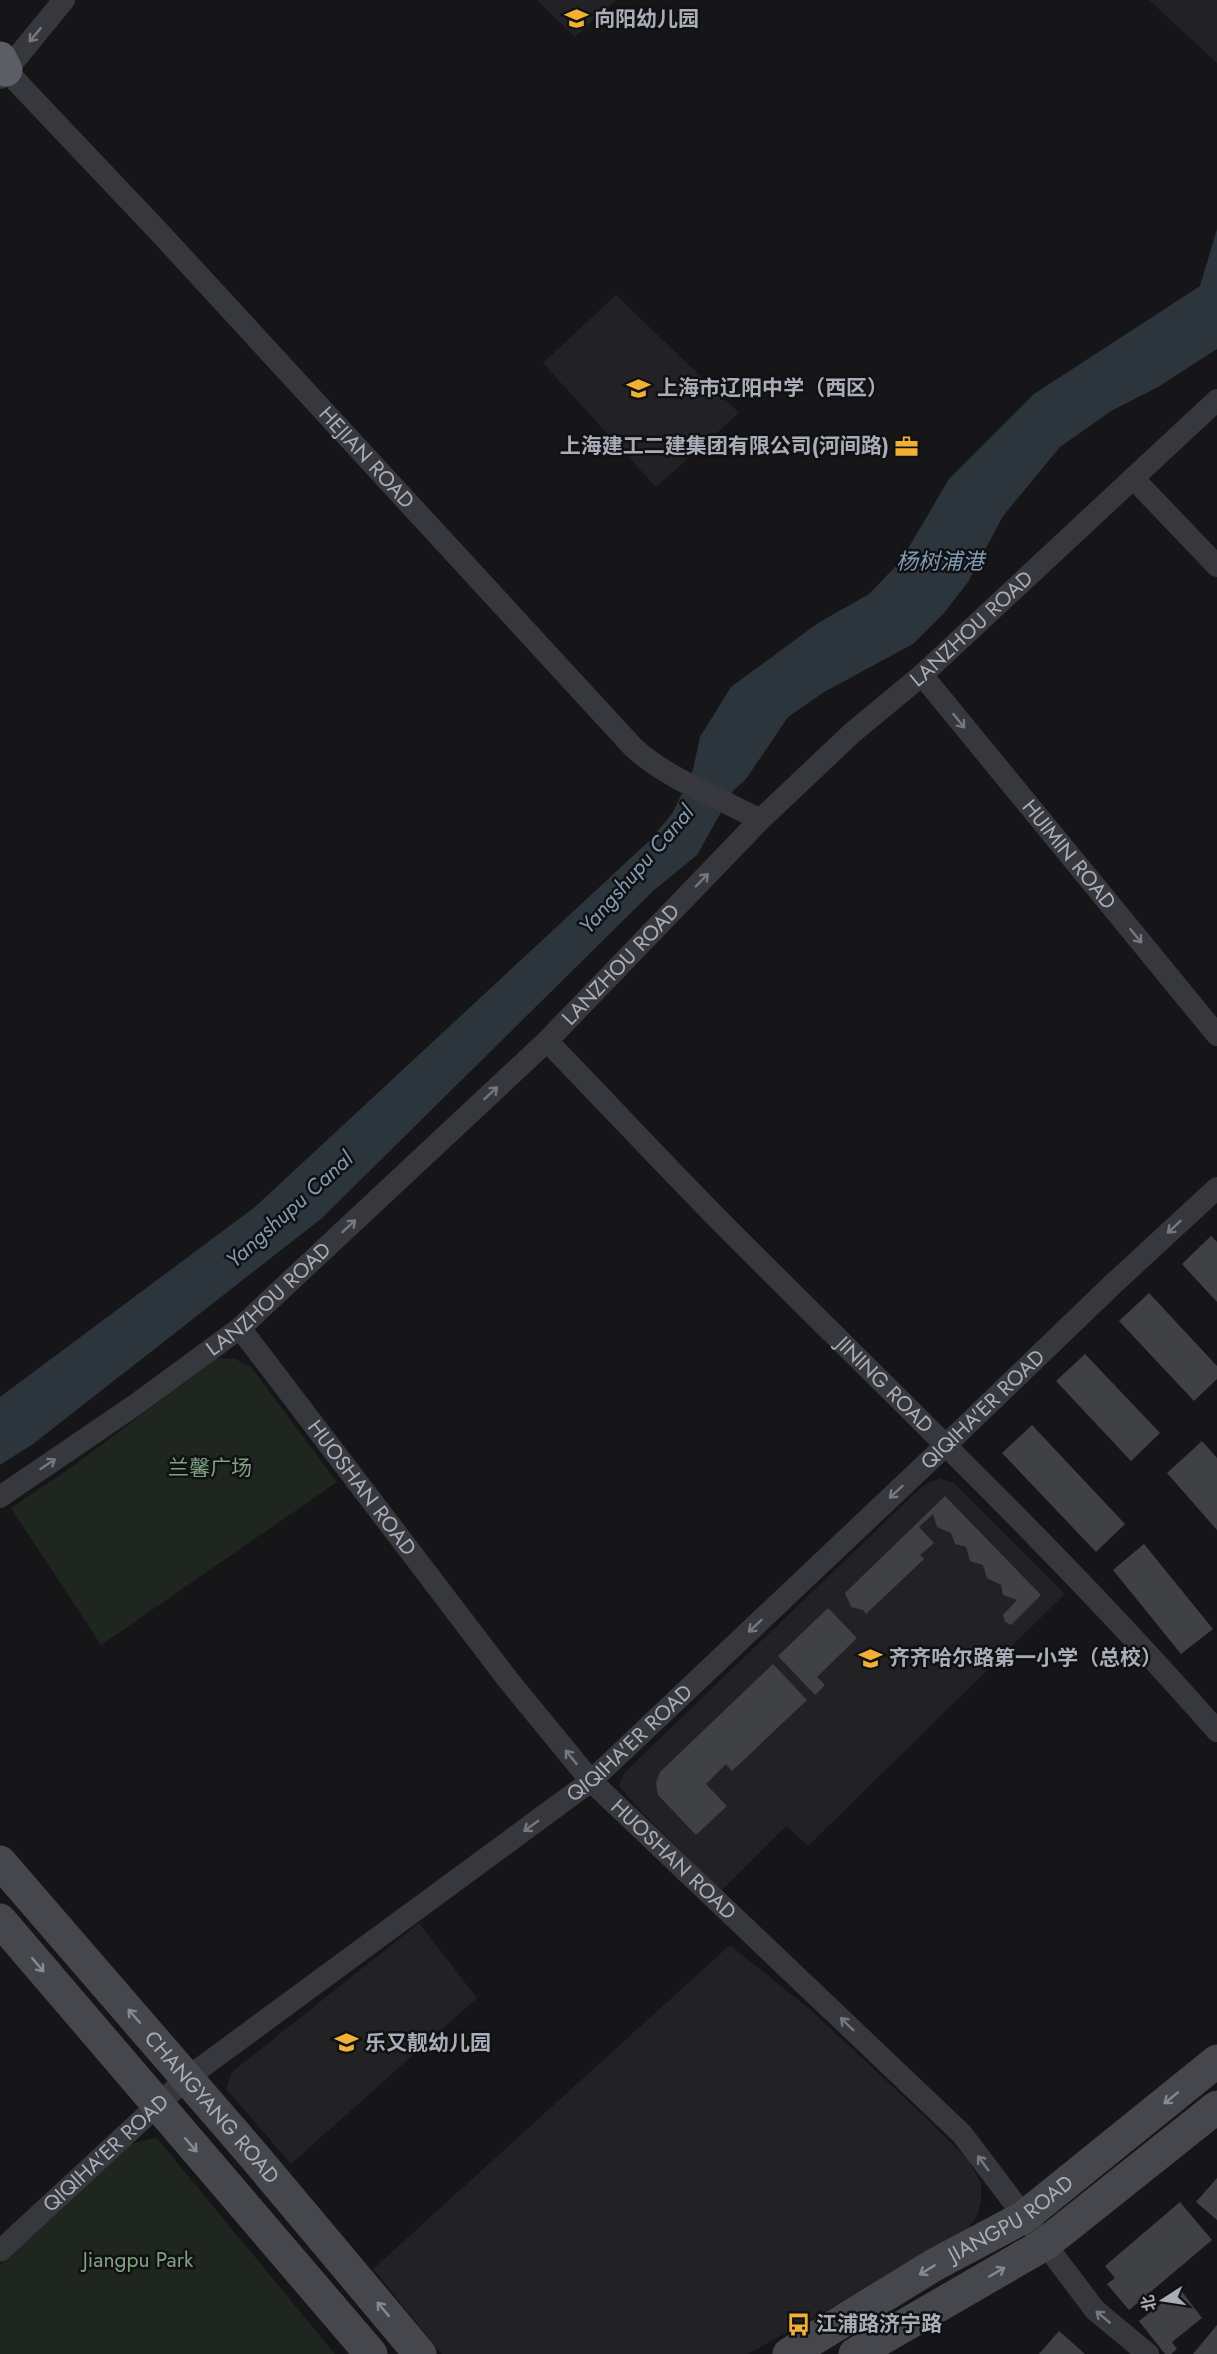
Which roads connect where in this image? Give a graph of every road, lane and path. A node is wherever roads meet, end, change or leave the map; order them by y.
1 (64, 0) edge
2 (2, 67) edge
3 (1217, 400) edge
4 (1133, 478) junction
5 (1217, 566) edge
6 (922, 675) junction
7 (760, 820) junction
8 (1217, 1035) edge
9 (547, 1041) junction
10 (1217, 1188) edge
11 (240, 1328) junction
12 (947, 1444) junction
13 (0, 1497) edge
14 (1217, 1731) edge
15 (591, 1781) junction
16 (0, 1862) edge
17 (0, 1920) edge
18 (1217, 2061) edge
19 (187, 2078) junction
20 (157, 2106) junction
21 (1217, 2107) edge
22 (1024, 2217) junction
23 (1045, 2244) junction
24 (0, 2251) edge
25 (371, 2354) edge
26 (420, 2354) edge
27 (789, 2354) edge
28 (855, 2354) edge
29 (1148, 2354) edge

1 -> 2 street
2 - 7 street, HEJIAN ROAD
3 - 4 street, LANZHOU ROAD
4 - 5 street
4 - 6 street, LANZHOU ROAD
6 - 7 street, LANZHOU ROAD
6 -> 8 street, HUIMIN ROAD
9 -> 7 street, LANZHOU ROAD
11 -> 9 street, LANZHOU ROAD
9 - 12 street, JINING ROAD
10 -> 12 street, QIQIHA'ER ROAD
13 -> 11 street, LANZHOU ROAD
15 -> 11 street, HUOSHAN ROAD
12 - 14 street, JINING ROAD
12 -> 15 street, QIQIHA'ER ROAD
15 -> 19 street, QIQIHA'ER ROAD
22 -> 15 street, HUOSHAN ROAD
19 -> 16 main road, CHANGYANG ROAD
17 -> 20 main road, CHANGYANG ROAD
18 -> 22 main road, JIANGPU ROAD
19 - 20 street, QIQIHA'ER ROAD
26 -> 19 main road, CHANGYANG ROAD
20 - 24 street, QIQIHA'ER ROAD
20 -> 25 main road, CHANGYANG ROAD
21 - 23 main road, JIANGPU ROAD
22 - 23 street, HUOSHAN ROAD
22 -> 27 main road, JIANGPU ROAD
28 -> 23 main road, JIANGPU ROAD
29 -> 23 street, HUOSHAN ROAD

